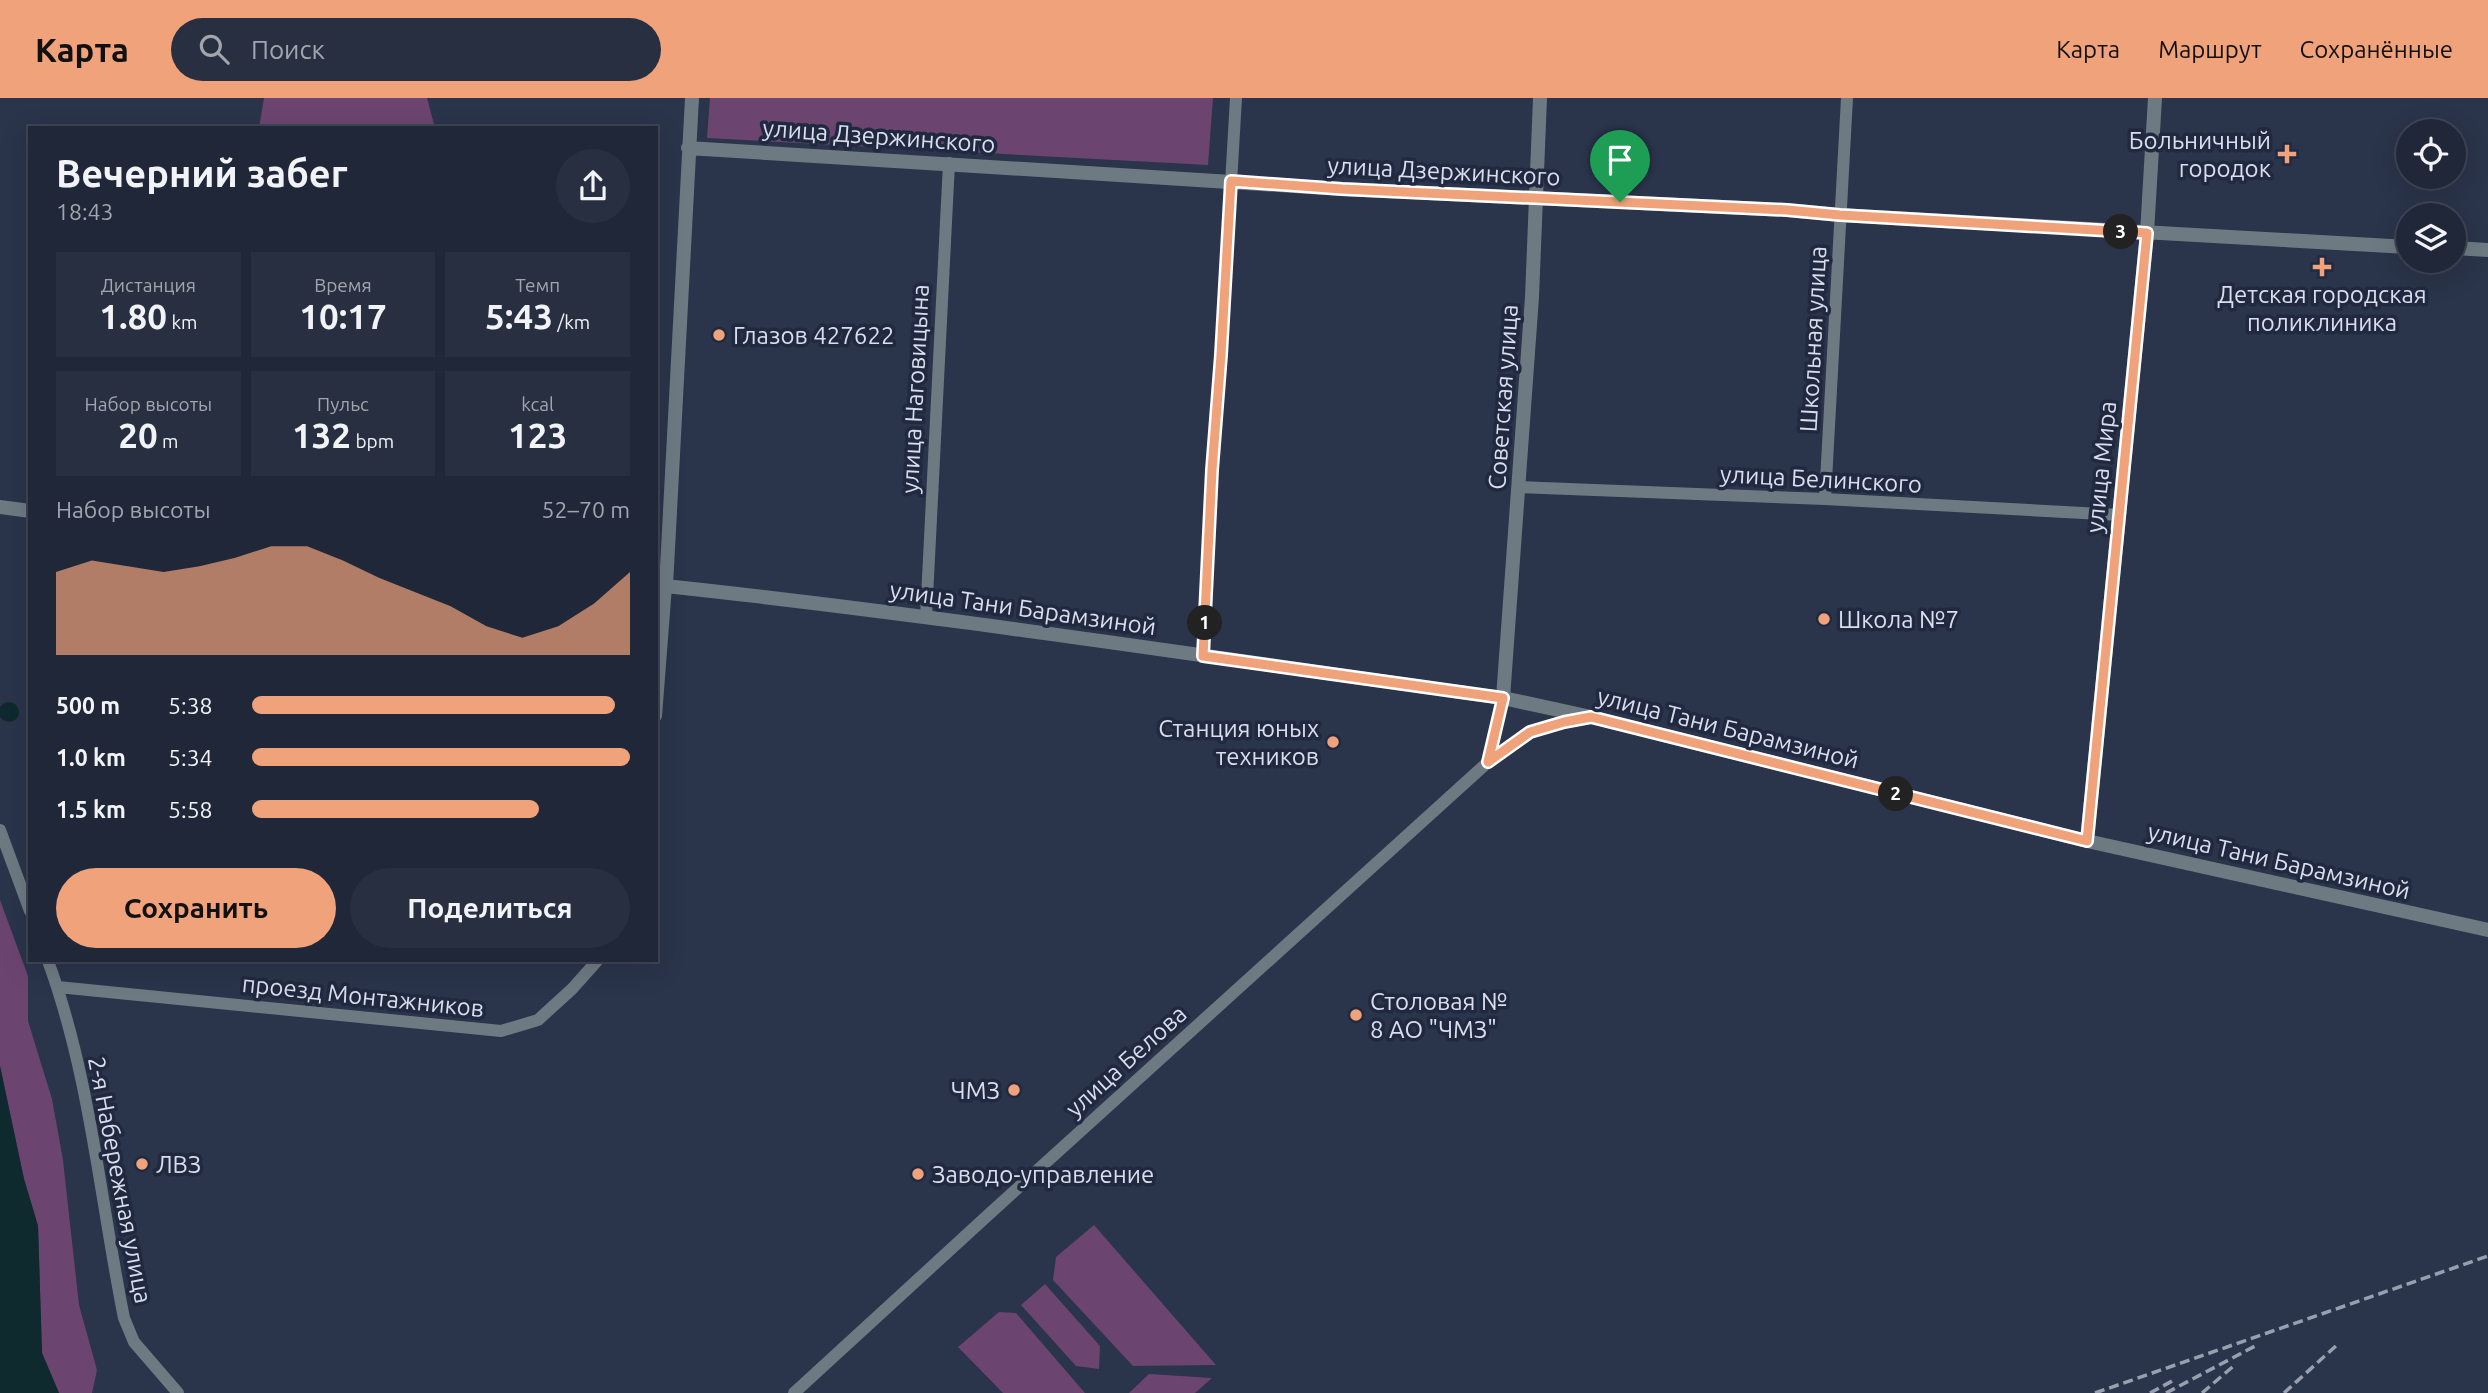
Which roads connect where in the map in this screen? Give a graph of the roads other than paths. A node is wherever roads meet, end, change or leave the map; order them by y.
1 (692, 98) edge
2 (1236, 98) edge
3 (1540, 98) edge
4 (1847, 98) edge
5 (2155, 98) edge
6 (688, 148) junction
7 (949, 163) junction
8 (1231, 181) junction
9 (1537, 199) junction
10 (1840, 215) junction
11 (2147, 233) junction
12 (2396, 246) edge
13 (2466, 249) edge
14 (2488, 250) edge
15 (1520, 488) junction
16 (1825, 499) junction
17 (0, 507) edge
18 (28, 511) edge
19 (2120, 514) junction
20 (661, 586) edge
21 (926, 617) junction
22 (1203, 656) junction
23 (658, 664) edge
24 (1503, 698) junction
25 (1591, 717) junction
26 (1488, 762) junction
27 (0, 831) edge
28 (2087, 841) junction
29 (28, 906) edge
30 (2488, 930) edge
31 (48, 962) edge
32 (596, 962) edge
33 (58, 987) junction
34 (178, 1393) edge
35 (794, 1393) edge

1 - 6 street
2 - 8 street
3 - 9 street, Советская улица
4 - 10 street, Школьная улица
5 - 11 street, улица Мира
6 - 7 street, улица Дзержинского
6 - 20 street
7 - 8 street, улица Дзержинского
7 - 21 street, улица Наговицына
8 - 9 street, улица Дзержинского
8 - 22 street
9 - 10 street, улица Дзержинского
9 - 15 street, Советская улица
10 - 11 street, улица Дзержинского
10 - 16 street, Школьная улица
11 - 12 street, улица Дзержинского
11 - 19 street, улица Мира
13 - 14 street
15 - 16 street, улица Белинского
15 - 24 street, Советская улица
16 - 19 street, улица Белинского
17 - 18 street
19 - 28 street, улица Мира
20 - 21 street, улица Тани Барамзиной
20 - 23 street
21 - 22 street, улица Тани Барамзиной
22 - 24 street, улица Тани Барамзиной
24 - 25 street, улица Тани Барамзиной
24 - 26 street
25 - 26 street, улица Белова
25 - 28 street, улица Тани Барамзиной
26 - 35 street, улица Белова
27 - 29 street
28 - 30 street, улица Тани Барамзиной
31 - 33 street, 2-я Набережная улица
32 - 33 street, проезд Монтажников
33 - 34 street, 2-я Набережная улица

